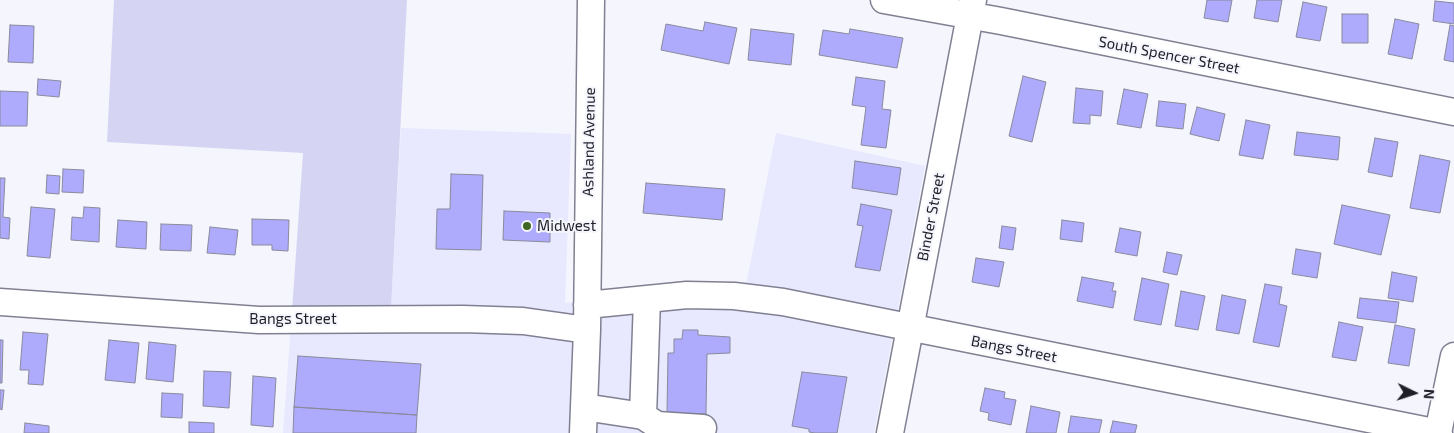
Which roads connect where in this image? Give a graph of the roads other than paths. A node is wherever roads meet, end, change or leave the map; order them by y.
1 (591, 0) edge
2 (884, 0) edge
3 (971, 8) edge
4 (1454, 112) edge
5 (647, 299) junction
6 (0, 302) edge
7 (587, 317) junction
8 (910, 329) junction
9 (1454, 356) edge
10 (584, 407) junction
11 (643, 416) junction
12 (703, 428) dead end
13 (582, 433) edge
14 (890, 433) edge
15 (1439, 433) edge

1 - 7 street, Ashland Avenue
2 - 3 street, South Spencer Street
3 - 4 street, South Spencer Street
3 - 8 street, Binder Street
5 - 7 street, Bangs Street
5 - 8 street, Bangs Street
5 - 11 street
6 - 7 street, Bangs Street
7 - 10 street, Ashland Avenue
8 - 14 street, Binder Street
8 - 15 street, Bangs Street
9 - 15 street
10 - 11 street
10 - 13 street, Ashland Avenue
11 - 12 street

